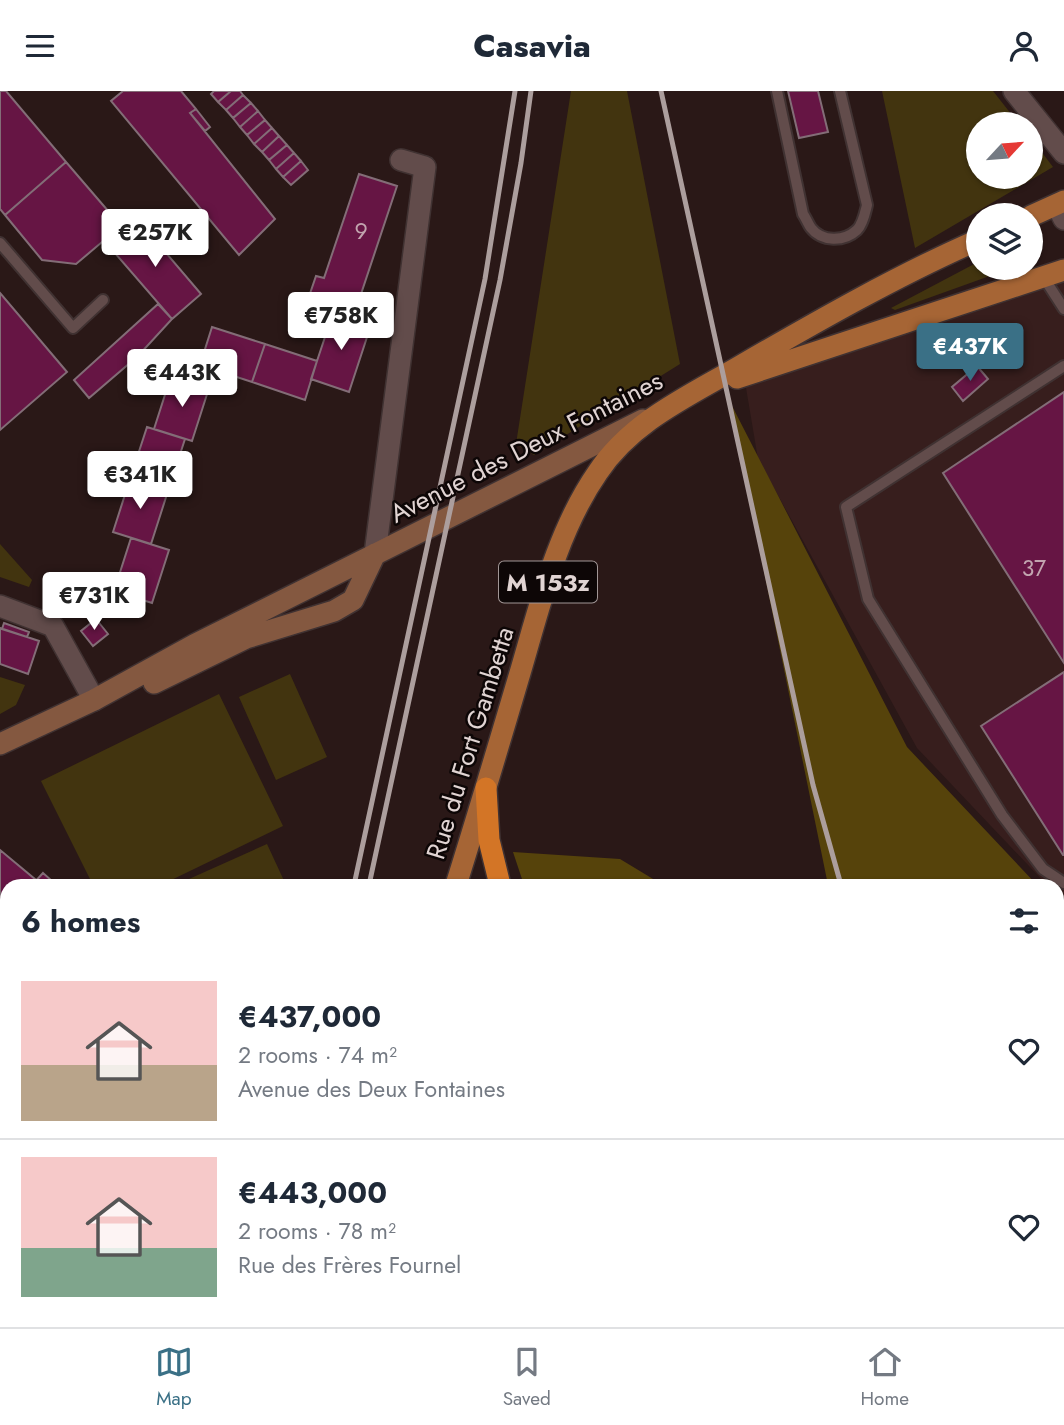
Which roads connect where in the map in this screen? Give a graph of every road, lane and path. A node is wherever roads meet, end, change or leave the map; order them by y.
1 (777, 91) edge
2 (841, 91) edge
3 (1014, 91) edge
4 (1064, 153) edge
5 (401, 160) dead end
6 (1062, 208) edge
7 (1043, 213) edge
8 (0, 243) edge
9 (966, 246) edge
10 (1054, 274) edge
11 (103, 300) dead end
12 (1064, 309) edge
13 (1064, 366) edge
14 (701, 389) junction
15 (667, 408) junction
16 (375, 554) junction
17 (0, 606) edge
18 (94, 700) junction
19 (0, 744) edge
20 (486, 789) junction
21 (458, 879) edge
22 (499, 879) edge
23 (1058, 879) edge

1 - 2 lane
3 - 4 street
5 - 16 street
6 - 7 main road
8 - 11 lane
9 - 14 main road, Avenue des Deux Fontaines
10 - 12 lane
10 - 14 main road, Avenue des Deux Fontaines
13 - 23 lane
14 - 15 main road, Avenue des Deux Fontaines
15 - 16 street, Avenue des Deux Fontaines
15 - 20 main road, Rue du Fort Gambetta / M 153z
16 - 18 street, Avenue des Deux Fontaines
16 - 18 street, Avenue des Deux Fontaines
17 - 18 street
18 - 19 street, Avenue des Deux Fontaines
20 - 21 main road, Rue du Fort Gambetta / M 153z
20 - 22 highway

